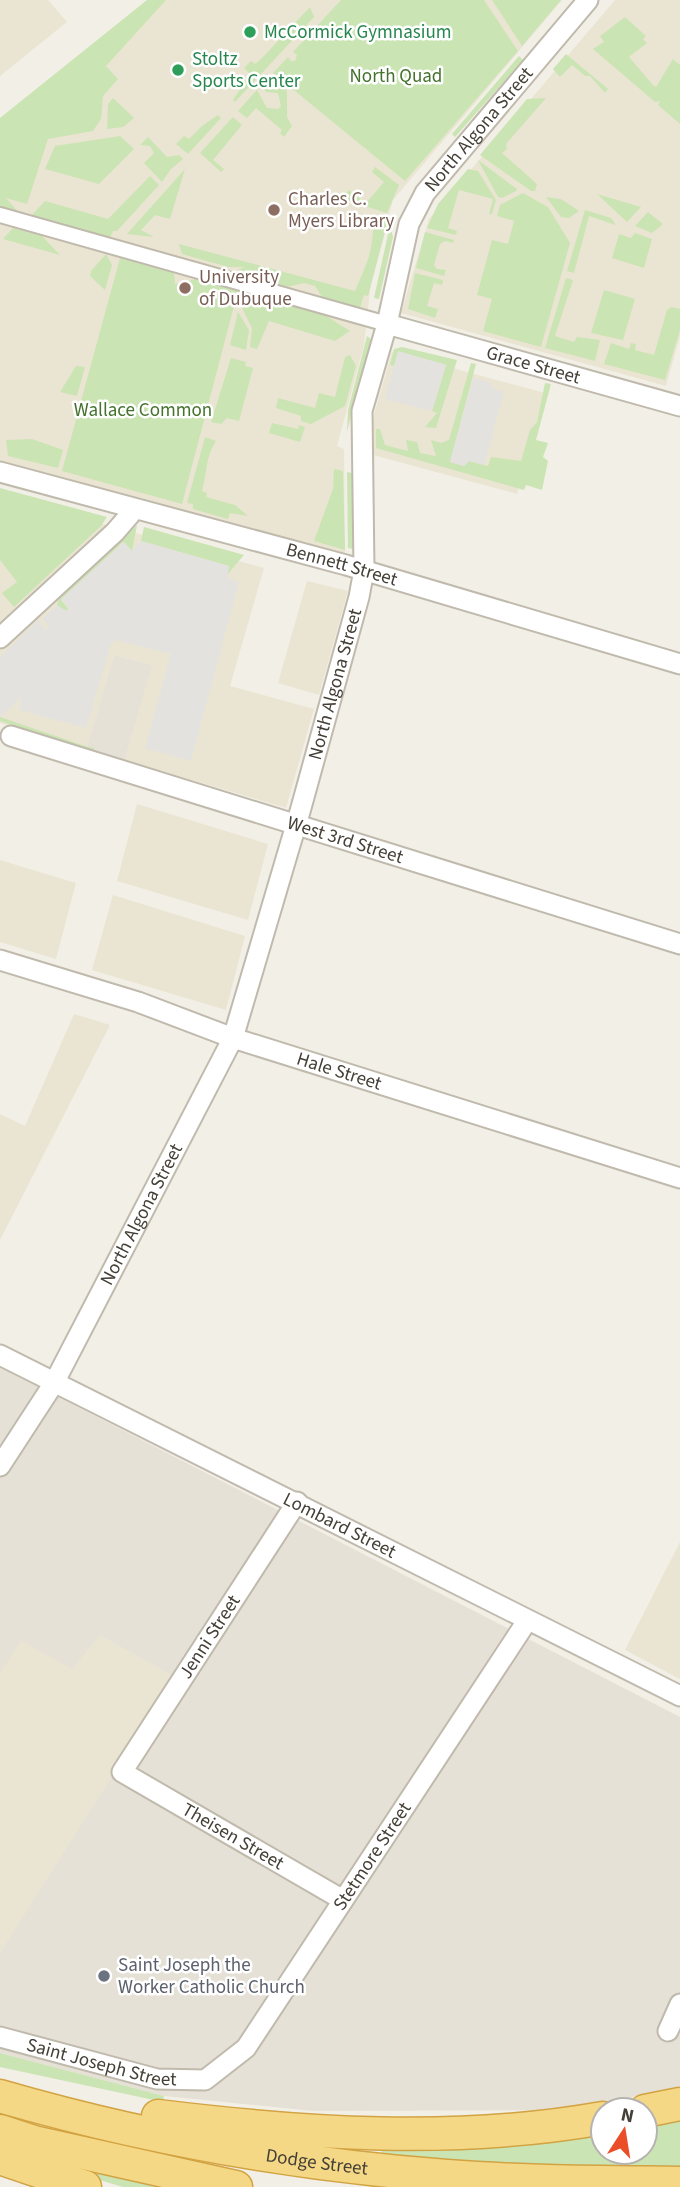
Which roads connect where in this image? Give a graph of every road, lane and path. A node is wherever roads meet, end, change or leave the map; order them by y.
1 (588, 0) edge
2 (0, 215) edge
3 (387, 324) junction
4 (680, 407) edge
5 (0, 472) edge
6 (134, 510) junction
7 (364, 570) junction
8 (0, 638) edge
9 (680, 664) edge
10 (11, 736) dead end
11 (296, 825) junction
12 (680, 944) edge
13 (0, 960) edge
14 (233, 1038) junction
15 (680, 1178) edge
16 (0, 1355) edge
17 (54, 1383) junction
18 (0, 1466) edge
19 (297, 1502) junction
20 (527, 1621) junction
21 (680, 1696) edge
22 (122, 1772) joint
23 (344, 1900) junction
24 (680, 2004) edge
25 (668, 2032) dead end
26 (0, 2037) edge
27 (205, 2080) joint
28 (0, 2095) edge
29 (680, 2104) edge
30 (659, 2108) edge
31 (589, 2120) edge
32 (0, 2131) edge
33 (0, 2158) edge
34 (680, 2183) edge
35 (85, 2187) edge
36 (236, 2187) edge

1 - 3 street, North Algona Street
2 - 3 street
3 - 4 street, Grace Street
3 - 7 street, North Algona Street
5 - 6 street, Bennett Street
6 - 7 street, Bennett Street
6 - 8 street
7 - 9 street, Bennett Street
7 - 11 street, North Algona Street
10 - 11 street, West 3rd Street
11 - 12 street, West 3rd Street
11 - 14 street, North Algona Street
13 - 14 street, Hale Street
14 - 15 street, Hale Street
14 - 17 street, North Algona Street
16 - 17 street, Lombard Street
17 - 18 street, North Algona Street
17 - 19 street, Lombard Street
19 - 20 street, Lombard Street
19 - 22 street, Jenni Street
20 - 21 street, Lombard Street
20 - 23 street, Stetmore Street
22 - 23 street, Theisen Street
23 - 27 street, Stetmore Street
24 - 25 street
26 - 27 street, Saint Joseph Street
28 - 31 highway
28 - 34 highway, Dodge Street
29 - 30 highway
32 - 36 highway
33 - 35 highway

